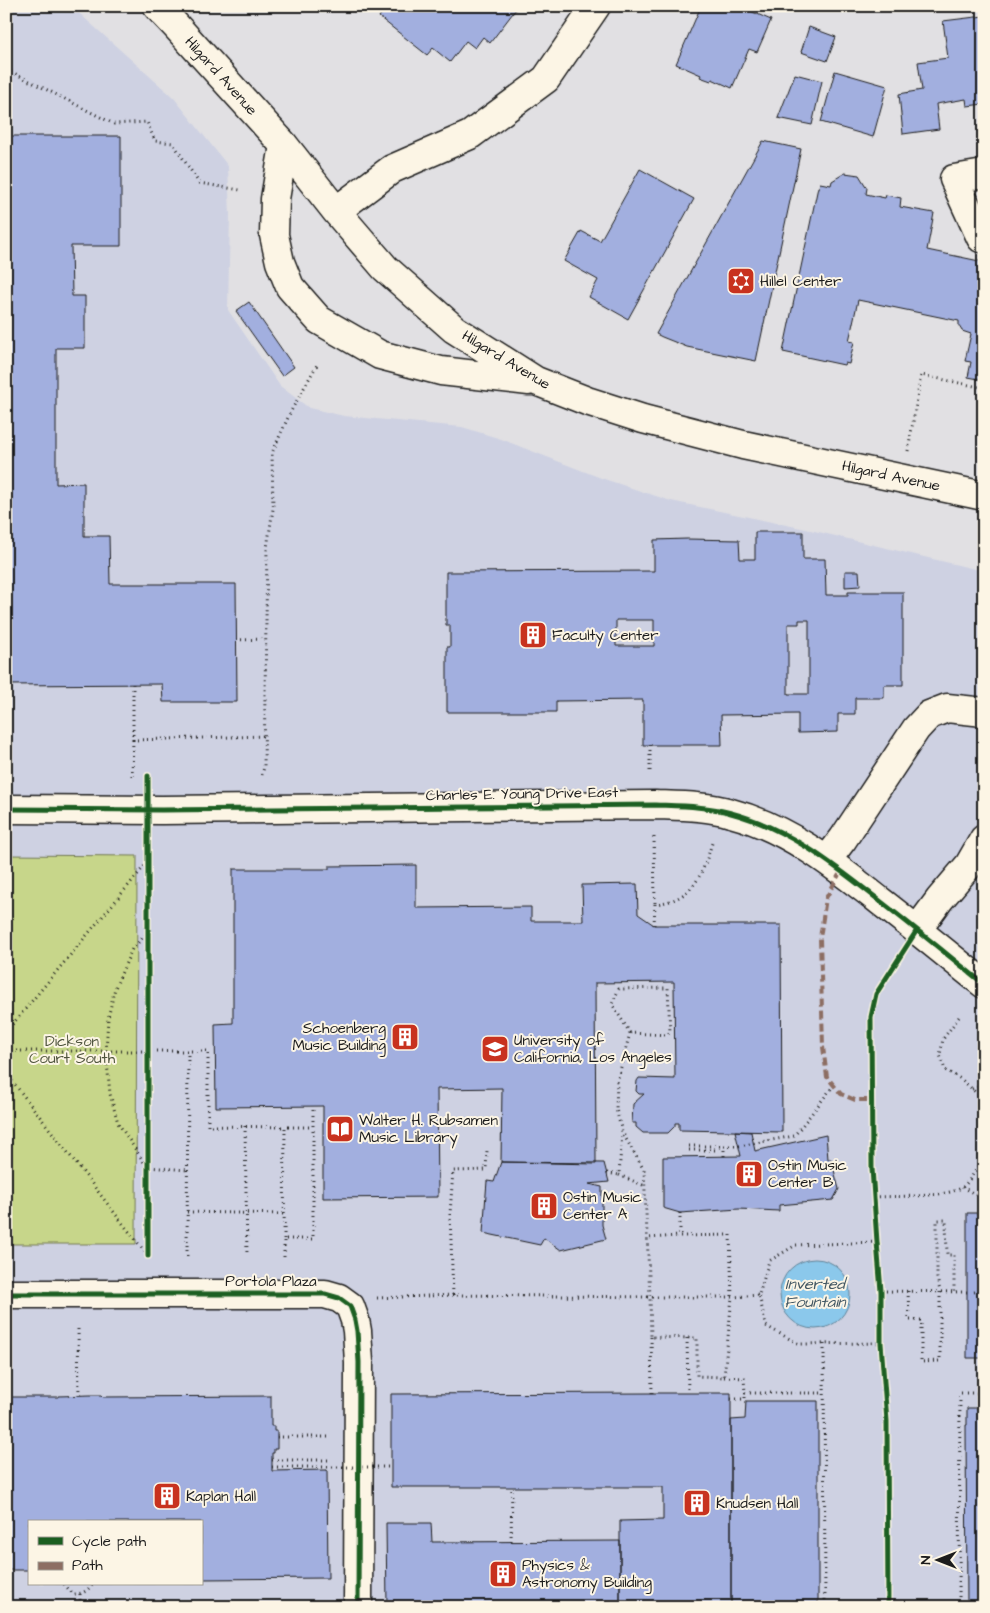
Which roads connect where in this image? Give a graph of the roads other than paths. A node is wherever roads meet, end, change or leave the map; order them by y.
1 (156, 6) edge
2 (596, 6) edge
3 (284, 145) junction
4 (984, 174) edge
5 (336, 210) junction
6 (984, 238) edge
7 (536, 381) junction
8 (984, 496) edge
9 (984, 712) edge
10 (6, 810) edge
11 (984, 839) edge
12 (827, 860) junction
13 (917, 930) junction
14 (984, 984) edge
15 (6, 1294) edge
16 (358, 1607) edge

1 - 3 street, Hilgard Avenue
2 - 5 street
3 - 5 street, Hilgard Avenue
3 - 7 street
4 - 6 street
5 - 7 street, Hilgard Avenue
7 - 8 street, Hilgard Avenue
9 - 12 street
10 - 12 street, Charles E. Young Drive East
11 - 13 street
12 - 13 street, Charles E. Young Drive East
13 - 14 street, Charles E. Young Drive East
15 - 16 street, Portola Plaza

